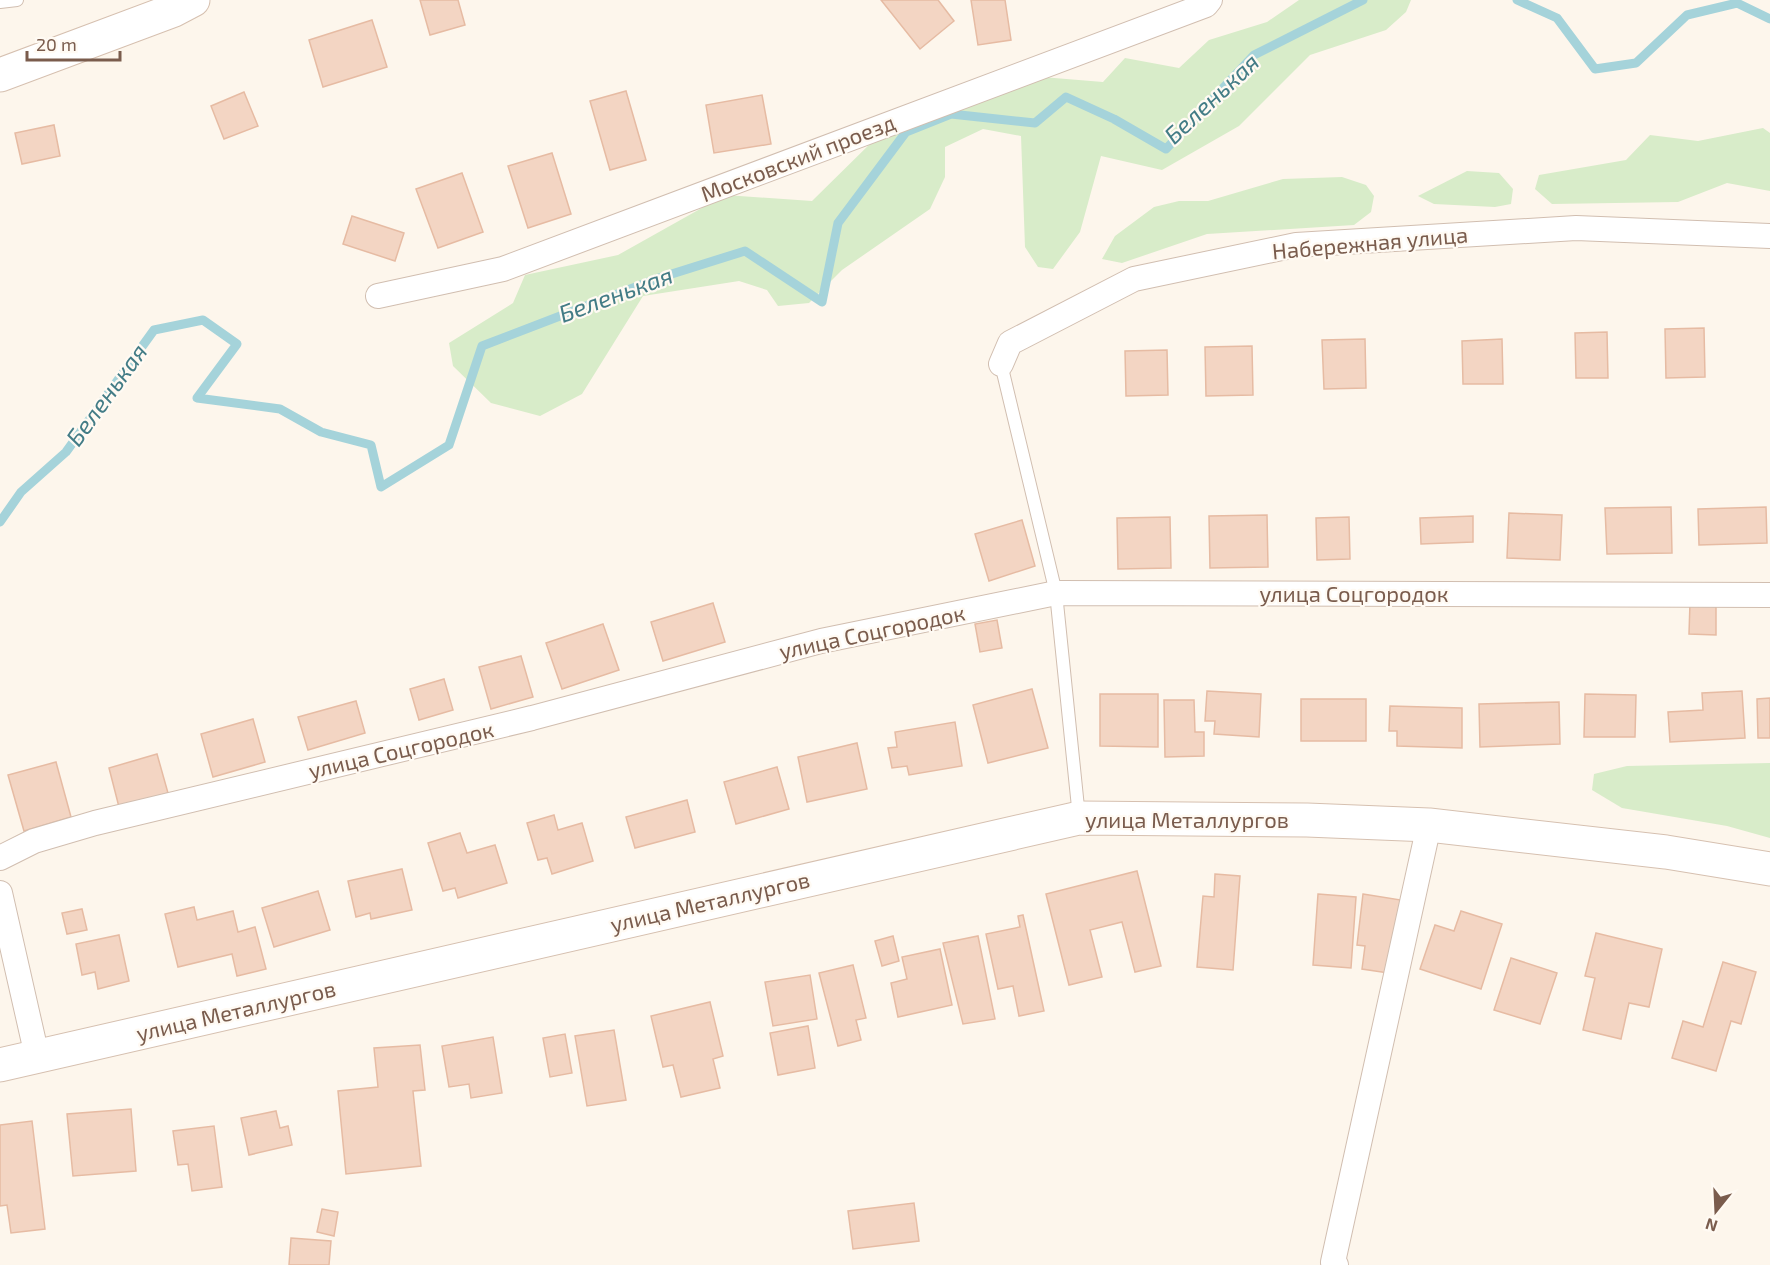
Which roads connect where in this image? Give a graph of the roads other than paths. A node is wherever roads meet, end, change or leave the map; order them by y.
1 (17, 0) edge
2 (1210, 0) edge
3 (0, 2) edge
4 (180, 3) edge
5 (0, 75) edge
6 (1770, 236) edge
7 (378, 296) dead end
8 (1001, 364) joint
9 (1056, 593) junction
10 (1770, 595) edge
11 (1079, 818) junction
12 (1429, 825) junction
13 (0, 858) edge
14 (1770, 869) edge
15 (0, 893) edge
16 (37, 1056) junction
17 (0, 1065) edge
18 (1336, 1265) edge

1 - 3 lane
2 - 7 street, Московский проезд
4 - 5 main road
6 - 8 street, Набережная улица
8 - 9 lane
9 - 10 street, улица Соцгородок
9 - 11 lane
9 - 13 street, улица Соцгородок
11 - 12 main road, улица Металлургов
11 - 16 main road, улица Металлургов
12 - 14 main road, улица Металлургов
12 - 18 street
15 - 16 street
16 - 17 main road, улица Металлургов

